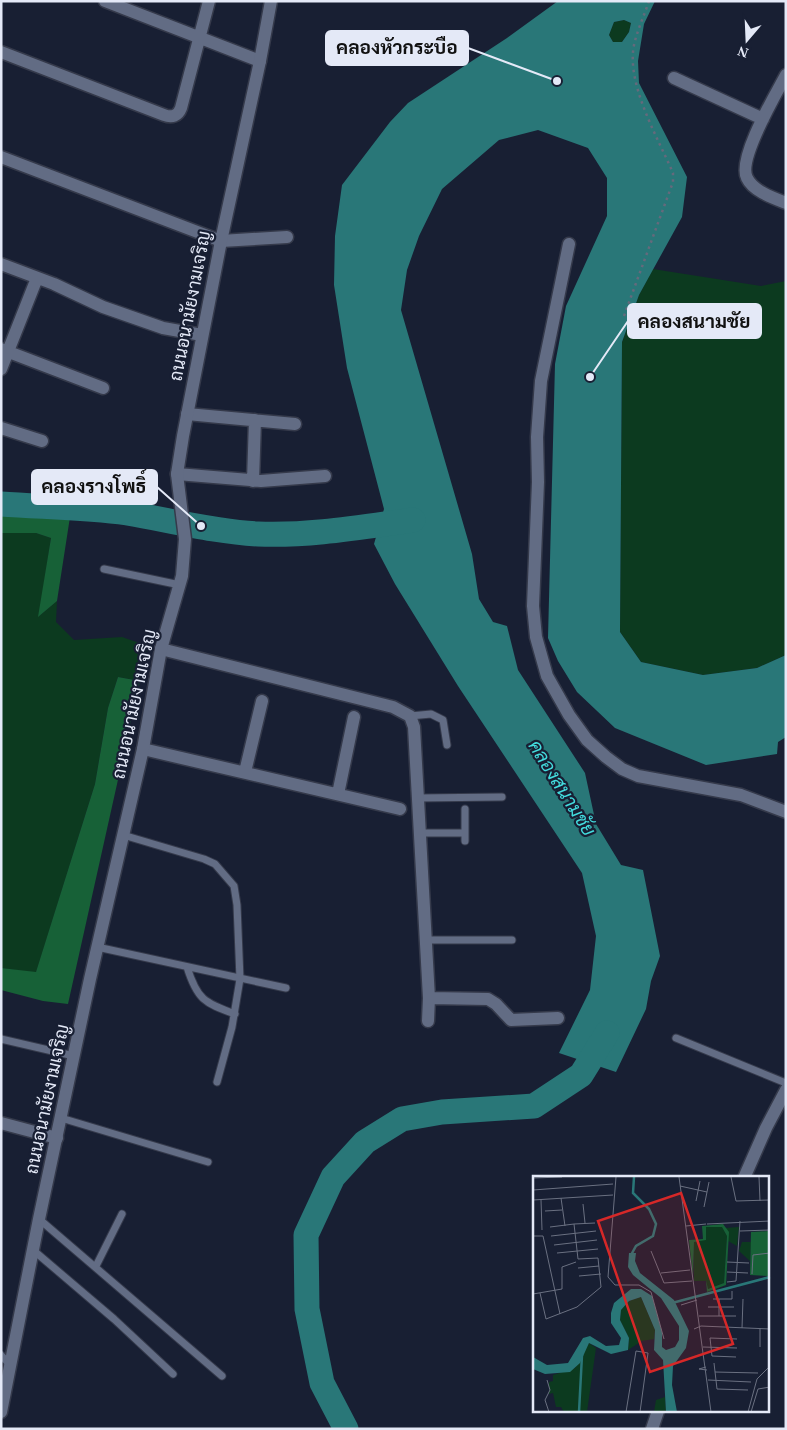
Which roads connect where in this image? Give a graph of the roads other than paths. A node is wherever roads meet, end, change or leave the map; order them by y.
1 (105, 1) edge
2 (209, 1) edge
3 (271, 1) edge
4 (198, 37) junction
5 (1, 52) edge
6 (260, 60) junction
7 (786, 75) edge
8 (674, 78) dead end
9 (763, 119) junction
10 (1, 157) edge
11 (786, 203) edge
12 (287, 237) dead end
13 (221, 241) junction
14 (569, 244) dead end
15 (1, 264) edge
16 (37, 278) junction
17 (202, 336) junction
18 (4, 350) edge
19 (1, 369) edge
20 (104, 388) dead end
21 (187, 414) junction
22 (255, 420) junction
23 (295, 424) dead end
24 (1, 428) edge
25 (42, 440) dead end
26 (177, 474) junction
27 (326, 476) dead end
28 (253, 480) junction
29 (104, 569) dead end
30 (180, 585) junction
31 (161, 649) junction
32 (262, 701) dead end
33 (410, 716) junction
34 (354, 717) dead end
35 (447, 745) dead end
36 (143, 749) junction
37 (245, 772) junction
38 (338, 794) junction
39 (502, 796) dead end
40 (418, 798) junction
41 (400, 809) dead end
42 (465, 809) dead end
43 (786, 812) edge
44 (419, 833) junction
45 (464, 833) junction
46 (124, 835) junction
47 (466, 841) dead end
48 (424, 940) junction
49 (512, 940) dead end
50 (98, 947) junction
51 (187, 967) junction
52 (240, 979) junction
53 (286, 988) dead end
54 (429, 998) junction
55 (235, 1014) junction
56 (558, 1018) dead end
57 (428, 1021) dead end
58 (676, 1038) dead end
59 (1, 1039) edge
60 (74, 1056) junction
61 (217, 1082) dead end
62 (786, 1082) edge
63 (786, 1090) edge
64 (61, 1118) junction
65 (1, 1123) edge
66 (56, 1138) junction
67 (208, 1162) dead end
68 (745, 1176) edge
69 (122, 1214) dead end
70 (39, 1219) junction
71 (33, 1250) junction
72 (96, 1266) junction
73 (6, 1360) edge
74 (173, 1374) dead end
75 (222, 1376) dead end
76 (1, 1412) edge
77 (658, 1412) edge
78 (652, 1429) edge

1 - 4 street
2 - 4 street
3 - 6 street, ถนนอนามัยงามเจริญ
4 - 5 street
4 - 6 street
6 - 13 street, ถนนอนามัยงามเจริญ
7 - 9 street
8 - 9 street
9 - 11 street
10 - 13 street
12 - 13 street
13 - 17 street, ถนนอนามัยงามเจริญ
14 - 43 street
15 - 16 street
16 - 17 street
16 - 18 street
17 - 21 street, ถนนอนามัยงามเจริญ
18 - 19 street
18 - 20 street
21 - 22 street
21 - 26 street, ถนนอนามัยงามเจริญ
22 - 23 street
22 - 28 street
24 - 25 street
26 - 28 street
26 - 30 street, ถนนอนามัยงามเจริญ
27 - 28 street
29 - 30 lane
30 - 31 street, ถนนอนามัยงามเจริญ
31 - 33 street
31 - 36 street, ถนนอนามัยงามเจริญ
32 - 37 street
33 - 35 lane
33 - 40 street
34 - 38 street
36 - 37 street
36 - 46 street, ถนนอนามัยงามเจริญ
37 - 38 street
38 - 41 street
39 - 40 lane
40 - 44 street
42 - 45 lane
44 - 45 lane
44 - 48 street
45 - 47 lane
46 - 50 street, ถนนอนามัยงามเจริญ
46 - 52 lane
48 - 49 lane
48 - 54 street
50 - 51 lane
50 - 60 street, ถนนอนามัยงามเจริญ
51 - 52 lane
51 - 55 lane
52 - 53 lane
52 - 55 lane
54 - 56 street
54 - 57 street
55 - 61 lane
58 - 62 lane
59 - 60 lane
60 - 64 street, ถนนอนามัยงามเจริญ
63 - 68 street
64 - 66 street, ถนนอนามัยงามเจริญ
64 - 67 lane
65 - 66 street
66 - 70 street, ถนนอนามัยงามเจริญ
69 - 72 lane
70 - 71 street, ถนนอนามัยงามเจริญ
70 - 72 lane
71 - 73 street, ถนนอนามัยงามเจริญ
71 - 74 lane
72 - 75 lane
73 - 76 street, ถนนอนามัยงามเจริญ
77 - 78 street

